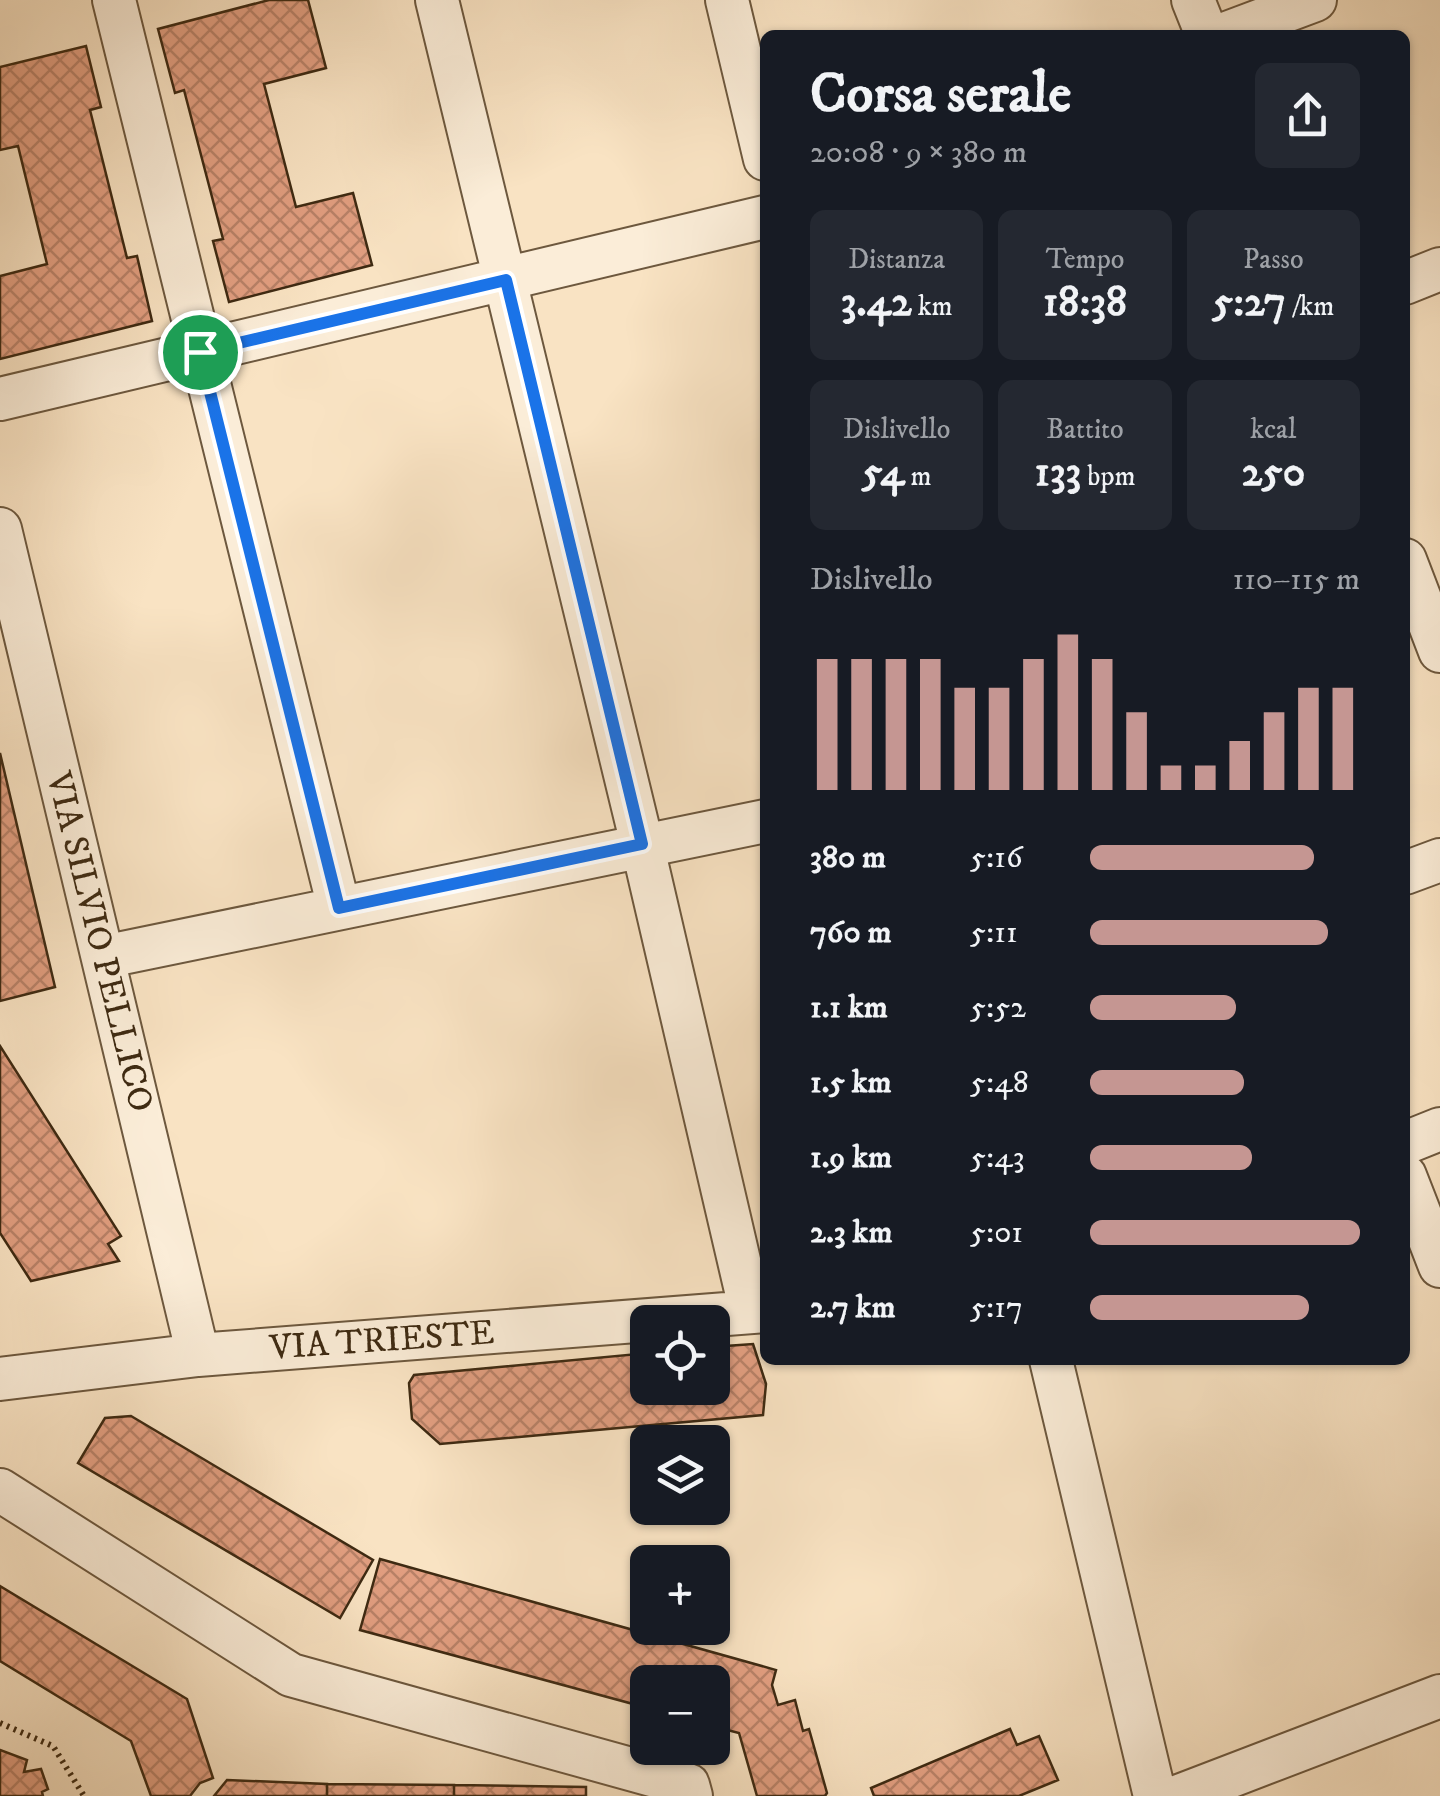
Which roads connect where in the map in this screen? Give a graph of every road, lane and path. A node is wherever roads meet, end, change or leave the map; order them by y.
1 (114, 0) edge
2 (437, 0) edge
3 (727, 0) edge
4 (1193, 0) edge
5 (1315, 0) edge
6 (1205, 30) edge
7 (1235, 30) edge
8 (760, 138) edge
9 (760, 218) edge
10 (1440, 269) edge
11 (506, 280) junction
12 (1410, 281) edge
13 (200, 352) junction
14 (0, 399) edge
15 (0, 529) edge
16 (1410, 571) edge
17 (1422, 598) edge
18 (1440, 650) edge
19 (760, 822) edge
20 (642, 844) junction
21 (1440, 860) edge
22 (1410, 872) edge
23 (339, 908) junction
24 (103, 957) junction
25 (1440, 1129) edge
26 (1410, 1141) edge
27 (1410, 1189) edge
28 (1440, 1266) edge
29 (758, 1312) edge
30 (198, 1355) junction
31 (1052, 1365) edge
32 (0, 1379) edge
33 (0, 1490) edge
34 (1440, 1696) edge
35 (0, 1722) edge
36 (84, 1796) edge
37 (691, 1796) edge
38 (1155, 1796) edge
39 (1179, 1796) edge

1 - 13 street
2 - 11 street
3 - 8 street
4 - 6 street
5 - 7 street
9 - 11 street
10 - 12 street
11 - 13 street
11 - 20 street
13 - 14 street
13 - 23 street
15 - 24 street, VIA SILVIO PELLICO
16 - 17 street
17 - 18 street
19 - 20 street
20 - 23 street
20 - 29 street
21 - 22 street
23 - 24 street
24 - 30 street, VIA SILVIO PELLICO
25 - 26 street
27 - 28 street
29 - 30 street, VIA TRIESTE
30 - 32 street, VIA TRIESTE
31 - 38 street
33 - 37 street
34 - 39 street
35 - 36 path

